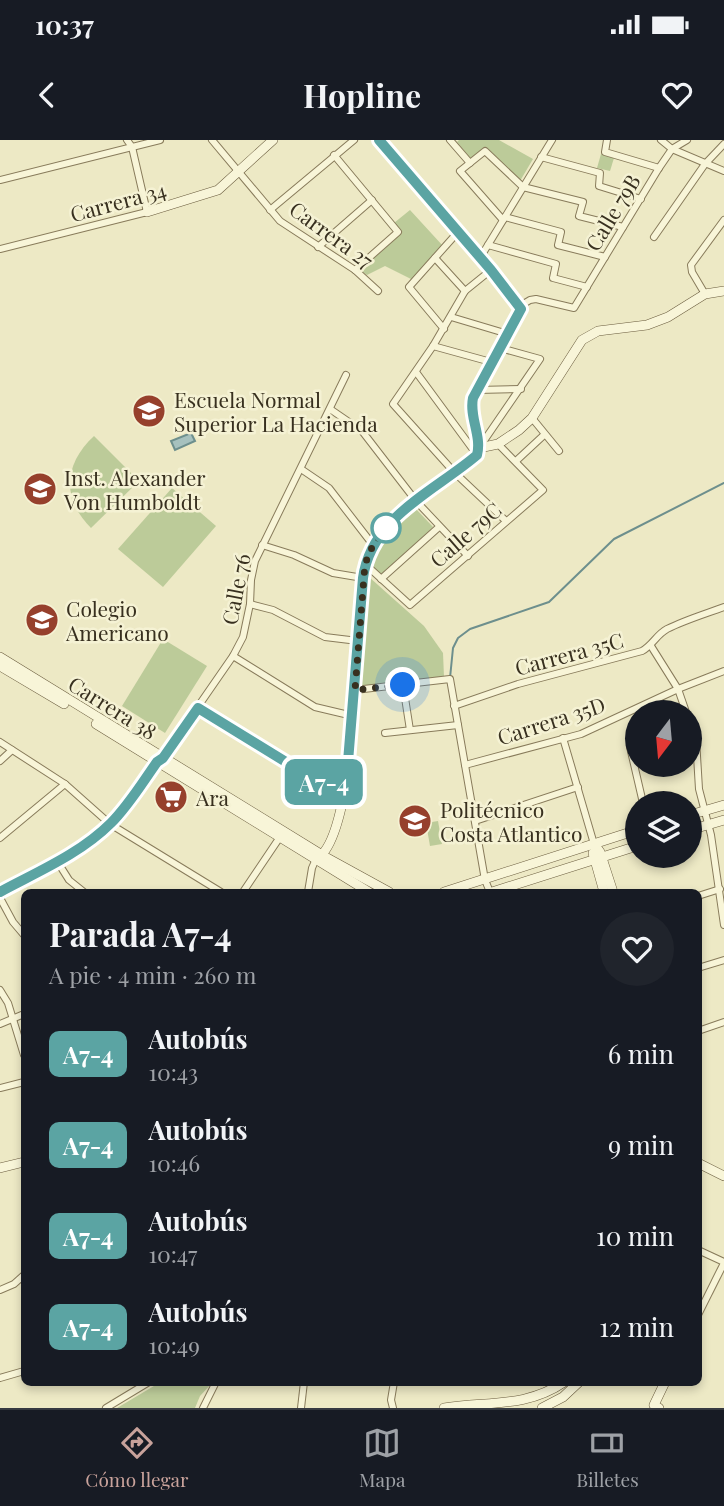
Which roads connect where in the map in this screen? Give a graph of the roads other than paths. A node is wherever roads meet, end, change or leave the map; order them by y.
1 (127, 140) edge
2 (160, 140) edge
3 (212, 140) edge
4 (273, 140) edge
5 (354, 140) edge
6 (379, 140) edge
7 (450, 140) edge
8 (552, 140) edge
9 (607, 140) edge
10 (662, 140) edge
11 (687, 140) edge
12 (724, 144) edge
13 (132, 147) junction
14 (672, 149) junction
15 (334, 155) junction
16 (541, 157) junction
17 (470, 163) junction
18 (705, 164) junction
19 (659, 168) junction
20 (238, 171) junction
21 (724, 172) edge
22 (0, 180) edge
23 (523, 187) junction
24 (641, 199) junction
25 (372, 200) junction
26 (270, 210) junction
27 (147, 212) junction
28 (504, 219) junction
29 (724, 220) edge
30 (623, 227) junction
31 (458, 232) junction
32 (654, 237) dead end
33 (488, 245) junction
34 (318, 247) junction
35 (0, 249) edge
36 (605, 257) junction
37 (435, 258) junction
38 (480, 258) junction
39 (355, 270) junction
40 (491, 270) junction
41 (587, 287) junction
42 (378, 291) dead end
43 (465, 291) junction
44 (724, 291) edge
45 (705, 294) junction
46 (520, 306) junction
47 (451, 317) junction
48 (444, 329) junction
49 (508, 334) junction
50 (433, 346) junction
51 (500, 348) junction
52 (491, 362) junction
53 (416, 372) junction
54 (346, 375) dead end
55 (521, 389) junction
56 (476, 390) junction
57 (330, 409) junction
58 (532, 418) junction
59 (544, 435) junction
60 (498, 444) junction
61 (478, 451) junction
62 (559, 451) dead end
63 (516, 461) junction
64 (301, 469) junction
65 (454, 472) junction
66 (416, 501) junction
67 (506, 521) junction
68 (439, 527) junction
69 (262, 545) junction
70 (373, 545) junction
71 (468, 556) junction
72 (365, 564) junction
73 (363, 578) junction
74 (381, 579) junction
75 (250, 604) junction
76 (724, 607) edge
77 (358, 641) junction
78 (651, 646) junction
79 (233, 656) junction
80 (0, 657) edge
81 (0, 666) edge
82 (723, 673) edge
83 (403, 685) junction
84 (678, 689) junction
85 (355, 690) junction
86 (682, 700) edge
87 (454, 706) junction
88 (198, 708) junction
89 (353, 716) junction
90 (458, 725) junction
91 (410, 730) junction
92 (385, 733) dead end
93 (563, 738) junction
94 (0, 742) edge
95 (12, 750) junction
96 (160, 760) junction
97 (0, 761) edge
98 (465, 765) junction
99 (698, 777) edge
100 (65, 784) junction
101 (346, 786) junction
102 (578, 787) junction
103 (724, 805) edge
104 (705, 810) junction
105 (702, 811) edge
106 (724, 820) edge
107 (475, 821) junction
108 (110, 824) junction
109 (709, 825) junction
110 (702, 827) edge
111 (625, 834) edge
112 (280, 837) junction
113 (0, 838) edge
114 (594, 844) junction
115 (625, 849) edge
116 (320, 857) junction
117 (597, 857) junction
118 (57, 861) junction
119 (485, 880) junction
120 (80, 889) edge
121 (216, 889) edge
122 (245, 889) edge
123 (308, 889) edge
124 (368, 889) edge
125 (454, 889) edge
126 (490, 889) edge
127 (500, 889) edge
128 (603, 889) edge
129 (612, 889) edge
130 (720, 890) junction
131 (0, 892) edge
132 (702, 895) edge
133 (0, 898) edge
134 (724, 925) edge
135 (21, 931) edge
136 (724, 960) edge
137 (702, 967) edge
138 (0, 990) edge
139 (21, 1015) edge
140 (14, 1018) junction
141 (724, 1022) edge
142 (0, 1024) edge
143 (702, 1030) edge
144 (21, 1044) edge
145 (21, 1083) edge
146 (0, 1088) edge
147 (21, 1163) edge
148 (702, 1165) edge
149 (0, 1167) edge
150 (724, 1176) edge
151 (702, 1252) edge
152 (724, 1263) edge
153 (21, 1277) edge
154 (0, 1290) edge
155 (702, 1307) edge
156 (21, 1372) edge
157 (0, 1378) edge
158 (142, 1386) edge
159 (213, 1386) edge
160 (304, 1386) edge
161 (393, 1386) edge
162 (560, 1386) edge
163 (574, 1386) edge
164 (663, 1386) edge
165 (484, 1407) edge
166 (655, 1407) edge
167 (106, 1408) edge
168 (203, 1408) edge
169 (301, 1408) edge
170 (393, 1408) edge
171 (444, 1408) edge
172 (542, 1408) edge

1 - 13 street
2 - 13 street
3 - 20 street, Carrera 27
4 - 20 street, Carrera 34
5 - 15 street
6 - 31 street
7 - 17 street
8 - 16 street
9 - 19 street
10 - 14 street
11 - 14 street, Calle 79B
12 - 18 street
13 - 22 street
13 - 27 street
14 - 18 street
14 - 19 street, Calle 79B
15 - 25 street
15 - 26 street
16 - 23 street
16 - 24 street
17 - 23 street
17 - 28 street
18 - 21 street
18 - 32 street
19 - 24 street, Calle 79B
20 - 26 street, Carrera 27
20 - 27 street, Carrera 34
23 - 28 street
23 - 30 street
24 - 30 street, Calle 79B
25 - 34 street
25 - 39 street
26 - 34 street, Carrera 27
27 - 35 street, Carrera 34
28 - 33 street
28 - 36 street
29 - 45 street
30 - 36 street, Calle 79B
31 - 37 street
31 - 38 street
33 - 38 street
33 - 41 street
34 - 39 street, Carrera 27
36 - 41 street, Calle 79B
37 - 43 street
37 - 48 street
38 - 40 street
39 - 42 street, Carrera 27
40 - 43 street
40 - 46 street
41 - 46 street, Calle 79B
43 - 47 street
44 - 45 street
45 - 58 street
46 - 49 street
47 - 48 street
47 - 49 street
48 - 50 street
49 - 51 street
50 - 52 street
50 - 53 street
51 - 52 street
51 - 55 street
52 - 56 street
53 - 61 street
53 - 65 street
54 - 57 street, Calle 76
55 - 56 street
55 - 61 street
56 - 61 street
57 - 64 street, Calle 76
57 - 66 street
58 - 59 street
58 - 60 street
59 - 62 street
59 - 63 street
60 - 61 street
60 - 63 street
61 - 65 street
63 - 67 street, Calle 79C
64 - 69 street, Calle 76
64 - 70 street
65 - 66 street
65 - 67 street
66 - 68 street
66 - 70 street
67 - 71 street, Calle 79C
68 - 71 street
68 - 74 street
69 - 73 street
69 - 75 street, Calle 76
70 - 72 street
71 - 74 street, Calle 79C
72 - 73 street
72 - 74 street
73 - 77 street
75 - 77 street
75 - 79 street, Calle 76
76 - 78 street, Carrera 35C
77 - 85 street
78 - 84 street
78 - 87 street, Carrera 35C
79 - 88 street, Calle 76
79 - 89 street
80 - 96 street, Carrera 38
81 - 96 street, Carrera 38
82 - 84 street, Carrera 35D
83 - 85 street
83 - 87 street
83 - 91 street
84 - 86 street
84 - 93 street, Carrera 35D
85 - 89 street
87 - 90 street
88 - 96 street, Calle 76
88 - 101 street
89 - 101 street
90 - 91 street
90 - 98 street
91 - 92 street
93 - 98 street, Carrera 35D
93 - 102 street
94 - 95 street
95 - 97 street
95 - 100 street
96 - 108 street, Calle 76
96 - 112 street, Carrera 38
96 - 116 street, Carrera 38
98 - 107 street
99 - 104 street
100 - 108 street
100 - 113 street
101 - 116 street
102 - 107 street
102 - 114 street
103 - 104 street
104 - 105 street
104 - 109 street
106 - 109 street
107 - 119 street
108 - 118 street, Calle 76
108 - 121 street
109 - 110 street
109 - 130 street
111 - 114 street
112 - 116 street, Carrera 38
112 - 122 street
114 - 117 street
114 - 119 street
115 - 117 street
116 - 123 street
116 - 124 street, Carrera 38
117 - 127 street
117 - 128 street
117 - 129 street
118 - 120 street
118 - 131 street, Calle 76
119 - 125 street
119 - 126 street
130 - 132 street
130 - 134 street
133 - 135 street
136 - 137 street
138 - 140 street
139 - 140 street
140 - 142 street
140 - 144 street
141 - 143 street
145 - 146 street
147 - 149 street
148 - 150 street
151 - 152 street
152 - 155 street
153 - 154 street
156 - 157 street
158 - 167 street
159 - 168 street
160 - 169 street
161 - 170 street
162 - 165 street
163 - 172 street
164 - 166 street
165 - 171 street

